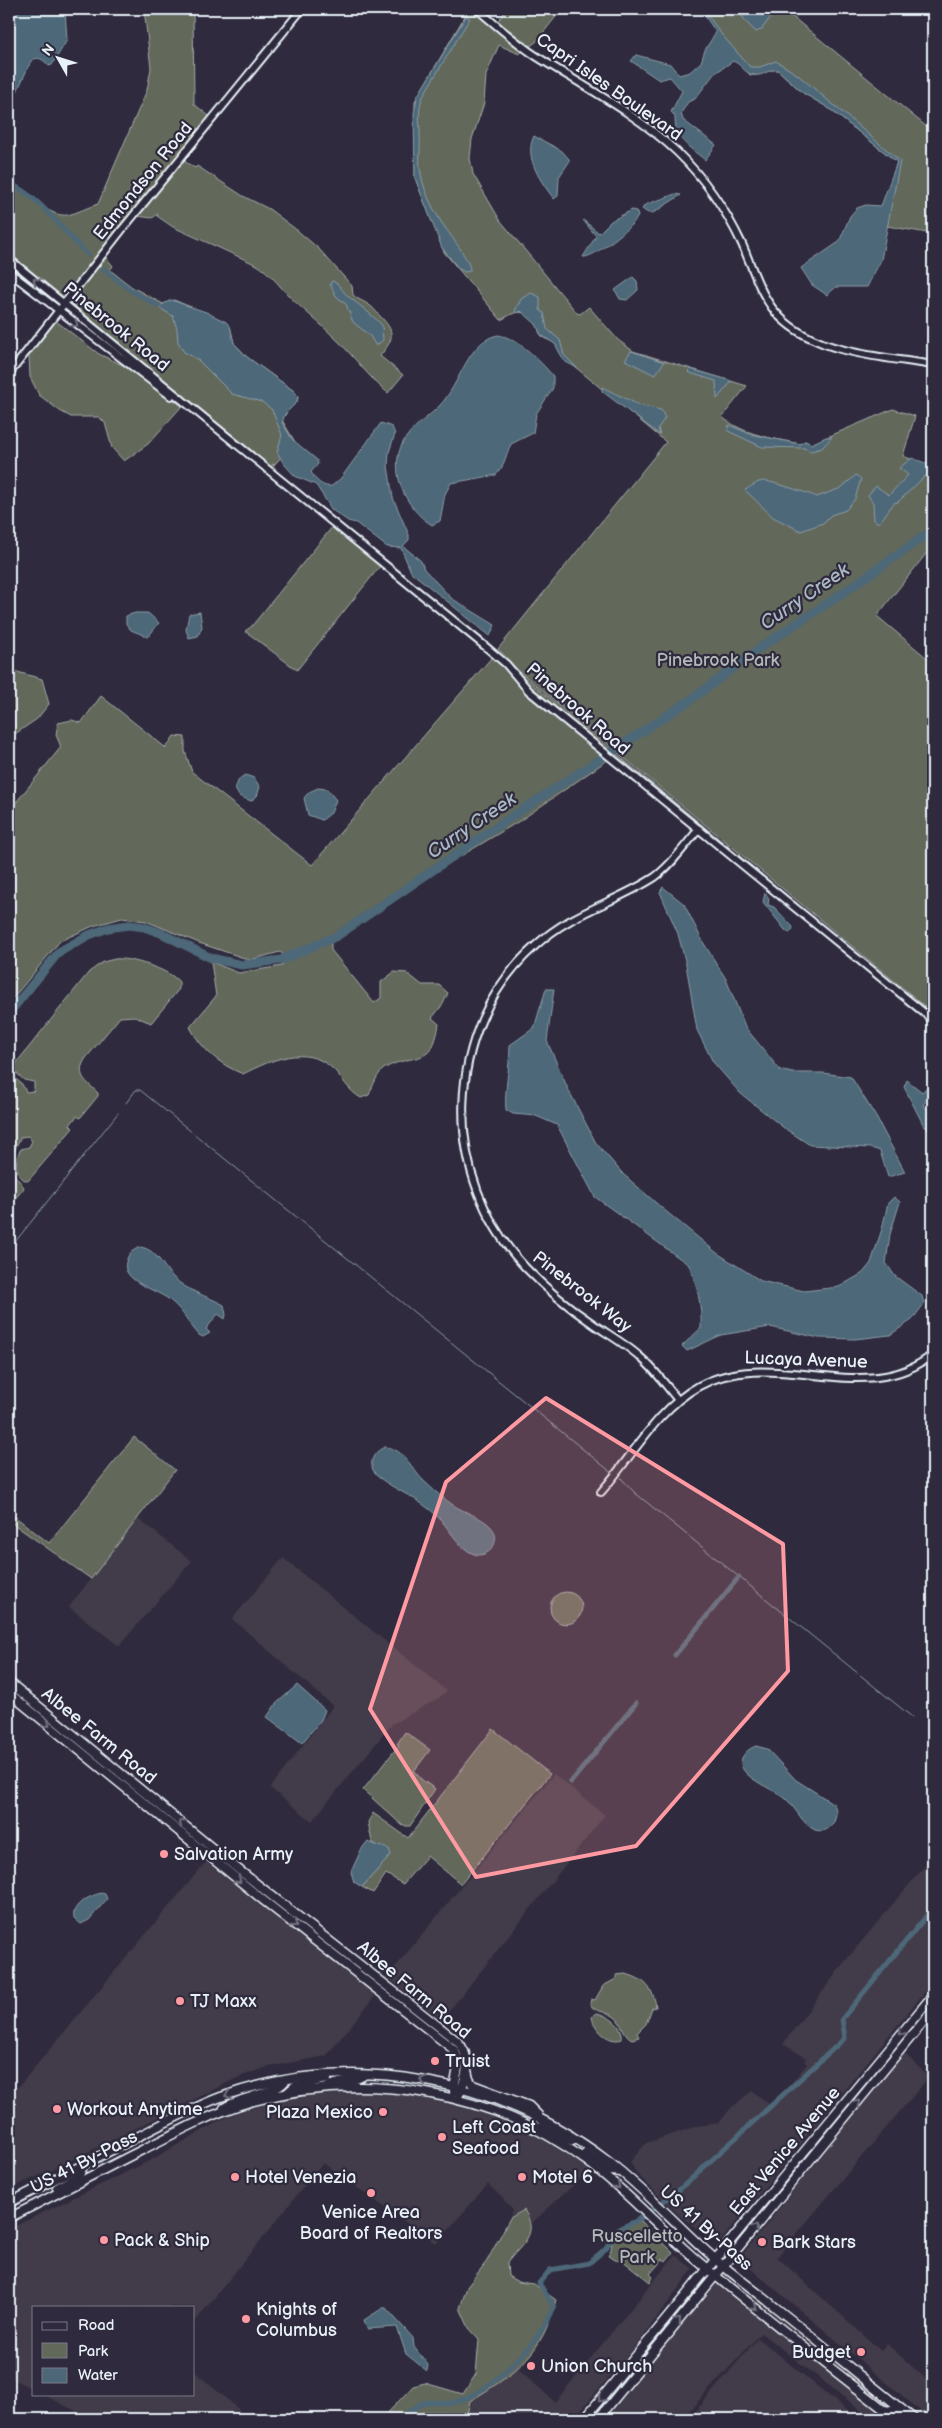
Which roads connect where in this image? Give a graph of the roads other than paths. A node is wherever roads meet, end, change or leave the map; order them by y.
1 (302, 9) edge
2 (477, 9) edge
3 (9, 259) edge
4 (9, 272) edge
5 (64, 303) junction
6 (58, 311) junction
7 (933, 365) edge
8 (9, 374) edge
9 (205, 419) junction
10 (699, 829) junction
11 (933, 1020) edge
12 (933, 1354) edge
13 (678, 1400) junction
14 (601, 1492) dead end
15 (9, 1682) edge
16 (9, 1693) edge
17 (164, 1808) junction
18 (158, 1815) junction
19 (933, 1995) edge
20 (413, 2006) junction
21 (933, 2010) edge
22 (408, 2012) junction
23 (467, 2068) junction
24 (364, 2074) junction
25 (339, 2075) junction
26 (285, 2081) junction
27 (458, 2088) junction
28 (324, 2089) junction
29 (287, 2093) junction
30 (456, 2098) junction
31 (212, 2116) junction
32 (543, 2120) junction
33 (166, 2123) junction
34 (532, 2128) junction
35 (171, 2135) junction
36 (581, 2142) junction
37 (569, 2149) junction
38 (84, 2164) junction
39 (621, 2172) junction
40 (44, 2200) junction
41 (9, 2203) edge
42 (9, 2218) edge
43 (715, 2259) junction
44 (724, 2266) junction
45 (708, 2269) junction
46 (716, 2276) junction
47 (885, 2411) junction
48 (584, 2419) edge
49 (598, 2419) edge
50 (896, 2419) edge
51 (905, 2419) edge
52 (914, 2419) edge

1 - 5 street, Edmondson Road
2 - 7 street, Capri Isles Boulevard
5 -> 3 street, Pinebrook Road
4 - 6 street, Pinebrook Road
5 - 6 street, Edmondson Road
5 - 9 street, Pinebrook Road
6 - 8 street, Edmondson Road
6 -> 9 street, Pinebrook Road
9 - 10 street, Pinebrook Road
10 - 11 street, Pinebrook Road
10 - 13 street, Pinebrook Way
12 - 13 street, Lucaya Avenue
13 - 14 street, Lucaya Avenue
15 - 17 main road, Albee Farm Road
16 -> 18 main road, Albee Farm Road
17 - 18 main road
20 -> 17 main road, Albee Farm Road
18 -> 22 main road, Albee Farm Road
19 -> 43 main road, East Venice Avenue
20 - 22 main road
20 - 23 main road, Albee Farm Road
44 -> 21 main road, East Venice Avenue
22 - 27 main road, Albee Farm Road
23 - 27 main road, Albee Farm Road
23 - 32 main road
24 - 25 main road, US 41 By-Pass
27 -> 24 main road, US 41 By-Pass
24 - 28 main road
25 - 26 main road, US 41 By-Pass
25 - 29 main road
26 - 31 main road
26 -> 33 main road, US 41 By-Pass
27 - 30 main road, Albee Farm Road
27 - 32 main road, US 41 By-Pass
28 - 29 main road, US 41 By-Pass
28 - 30 main road, US 41 By-Pass
29 - 31 main road, US 41 By-Pass
30 - 34 main road, US 41 By-Pass
31 - 35 main road, US 41 By-Pass
32 - 36 main road, US 41 By-Pass
33 - 35 main road
33 - 38 main road, US 41 By-Pass
34 - 36 main road
34 - 37 main road, US 41 By-Pass
35 - 40 main road, US 41 By-Pass
36 - 39 main road, US 41 By-Pass
37 - 39 main road
37 -> 45 main road, US 41 By-Pass
38 - 40 main road
38 - 41 main road, US 41 By-Pass
39 - 43 main road, US 41 By-Pass
40 - 42 main road, US 41 By-Pass
43 - 44 main road, US 41 By-Pass
43 - 45 main road, East Venice Avenue
44 - 46 main road, East Venice Avenue
44 - 52 main road, US 41 By-Pass
45 - 46 main road, US 41 By-Pass
45 -> 48 main road, East Venice Avenue
46 -> 47 main road, US 41 By-Pass
49 -> 46 main road, East Venice Avenue
47 - 50 main road, US 41 By-Pass
47 - 51 main road

